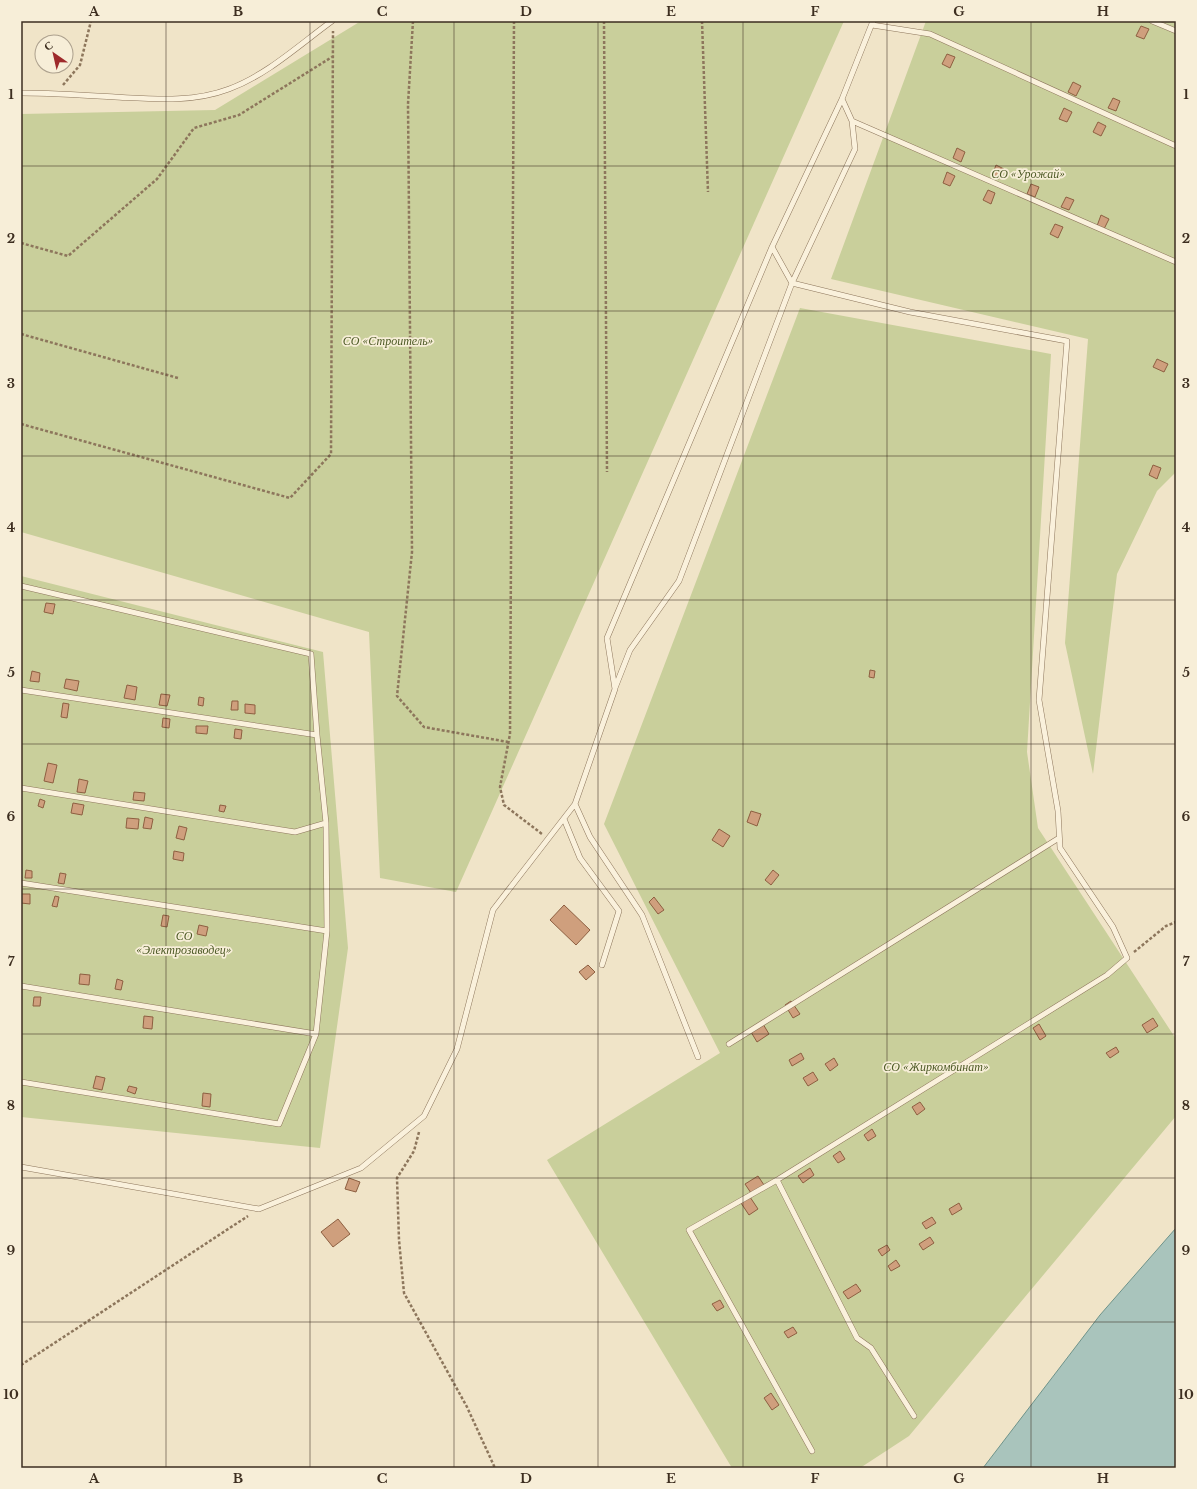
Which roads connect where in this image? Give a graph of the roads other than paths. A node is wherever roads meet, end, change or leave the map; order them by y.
1 (332, 21) edge
2 (1152, 21) edge
3 (873, 23) edge
4 (1176, 31) edge
5 (21, 93) edge
6 (842, 99) junction
7 (852, 121) junction
8 (1176, 146) edge
9 (772, 247) junction
10 (1176, 262) edge
11 (792, 283) junction
12 (21, 586) edge
13 (615, 689) junction
14 (21, 690) edge
15 (316, 735) junction
16 (21, 788) edge
17 (575, 804) junction
18 (564, 819) junction
19 (326, 823) junction
20 (1059, 838) junction
21 (21, 883) edge
22 (327, 930) junction
23 (602, 965) dead end
24 (21, 986) edge
25 (316, 1034) junction
26 (729, 1044) dead end
27 (698, 1057) dead end
28 (21, 1082) edge
29 (21, 1167) edge
30 (778, 1180) junction
31 (914, 1416) dead end
32 (812, 1451) dead end

1 - 5 lane
2 - 4 lane
3 - 6 lane
3 - 8 lane
6 - 7 lane
6 - 9 lane
7 - 10 lane
7 - 11 lane
9 - 11 lane
9 - 13 lane
11 - 13 lane
11 - 20 lane
12 - 15 lane
13 - 17 lane
14 - 15 lane
15 - 19 lane
16 - 19 lane
17 - 18 lane
17 - 27 lane
18 - 23 lane
18 - 29 lane
19 - 22 lane
20 - 26 lane
20 - 30 lane
21 - 22 lane
22 - 25 lane
24 - 25 lane
25 - 28 lane
30 - 31 lane
30 - 32 lane

